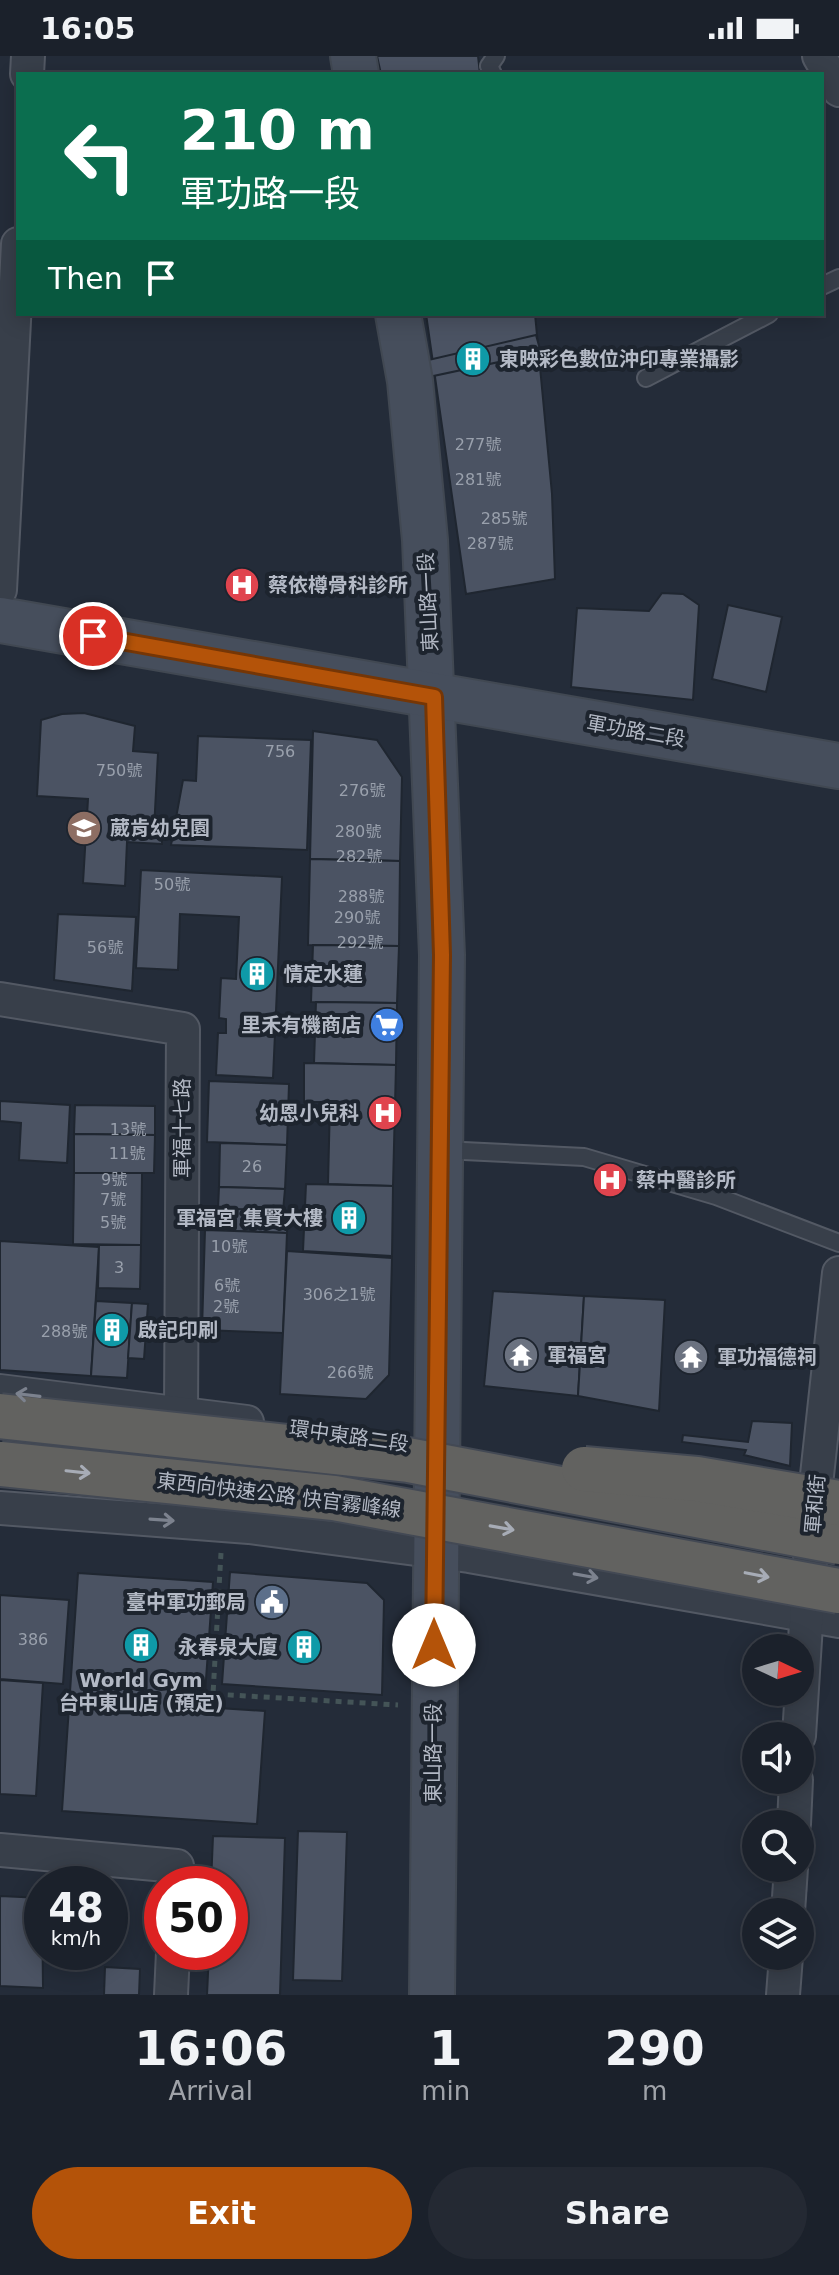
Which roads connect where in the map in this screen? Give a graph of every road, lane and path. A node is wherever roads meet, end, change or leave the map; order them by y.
1 (819, 56) edge
2 (839, 90) edge
3 (16, 282) edge
4 (398, 316) edge
5 (765, 316) edge
6 (646, 378) dead end
7 (0, 590) edge
8 (0, 620) edge
9 (434, 697) junction
10 (839, 766) edge
11 (0, 999) edge
12 (441, 1150) junction
13 (839, 1243) edge
14 (839, 1273) edge
15 (0, 1391) edge
16 (181, 1413) junction
17 (0, 1416) edge
18 (423, 1454) junction
19 (0, 1464) edge
20 (0, 1508) edge
21 (833, 1518) edge
22 (220, 1524) junction
23 (435, 1552) junction
24 (823, 1603) edge
25 (839, 1621) edge
26 (434, 1707) junction
27 (802, 1722) edge
28 (0, 1850) edge
29 (177, 1866) edge
30 (172, 1970) edge
31 (785, 1970) edge
32 (171, 1995) edge
33 (432, 1995) edge
34 (783, 1995) edge

1 - 2 street
3 - 7 street
4 - 9 main road, 東山路一段
5 - 6 lane
8 - 9 main road, 軍功路二段
9 - 10 main road, 軍功路二段
9 - 12 main road, 東山路一段
11 - 16 street, 軍福十七路
12 - 13 lane
12 - 18 main road, 東山路一段
14 - 21 street, 軍和街
16 -> 15 street, 環中東路二段
16 - 18 street, 環中東路二段
17 - 18 highway, bridge
18 - 21 highway, bridge
18 - 23 main road, 東山路一段
19 -> 24 highway, 東西向快速公路 快官霧峰線, bridge
20 -> 22 street
21 - 24 street, 軍和街
22 - 23 street
22 - 26 path
23 -> 24 street
23 - 26 main road, 東山路一段
24 - 25 street
24 - 27 street, 軍和街
26 - 33 main road, 東山路一段
28 - 29 street
30 - 32 street
31 - 34 street

